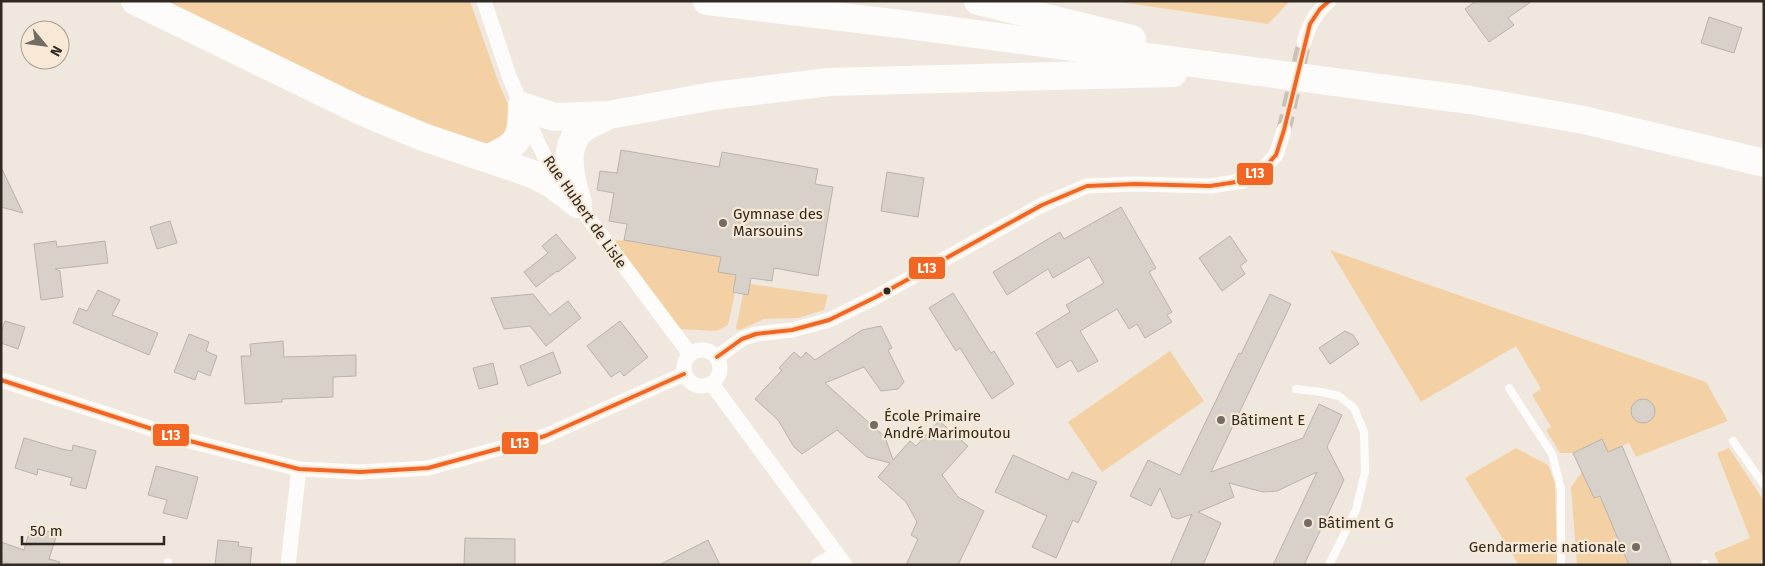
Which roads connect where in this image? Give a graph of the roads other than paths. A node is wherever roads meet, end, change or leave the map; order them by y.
1 (135, 1) edge
2 (484, 1) edge
3 (707, 1) edge
4 (978, 1) edge
5 (1329, 1) edge
6 (1304, 42) tunnel mouth
7 (1252, 70) junction
8 (522, 106) junction
9 (609, 115) junction
10 (1284, 130) tunnel mouth
11 (488, 158) junction
12 (1764, 163) edge
13 (578, 204) junction
14 (690, 354) junction
15 (717, 357) junction
16 (684, 374) junction
17 (1, 380) edge
18 (712, 384) junction
19 (1509, 388) dead end
20 (1296, 390) dead end
21 (1734, 441) dead end
22 (299, 469) junction
23 (1764, 485) edge
24 (841, 560) edge
25 (288, 565) edge
26 (818, 565) edge
27 (1329, 565) edge
28 (1562, 565) edge

1 - 11 highway
2 - 8 street, Rue Hubert de Lisle
3 - 7 highway
4 - 7 highway
5 - 6 street
7 - 9 highway
7 - 12 highway
8 - 9 highway
8 - 11 highway
8 - 13 street, Rue Hubert de Lisle
9 - 13 highway
10 - 15 street
11 - 13 highway
13 - 14 street, Rue Hubert de Lisle
14 - 15 street
14 - 16 street
15 - 18 street
16 - 18 street
16 - 22 street
17 - 22 street
18 - 24 street
19 - 28 lane
20 - 27 lane
21 - 23 lane
22 - 25 street
24 - 26 street

